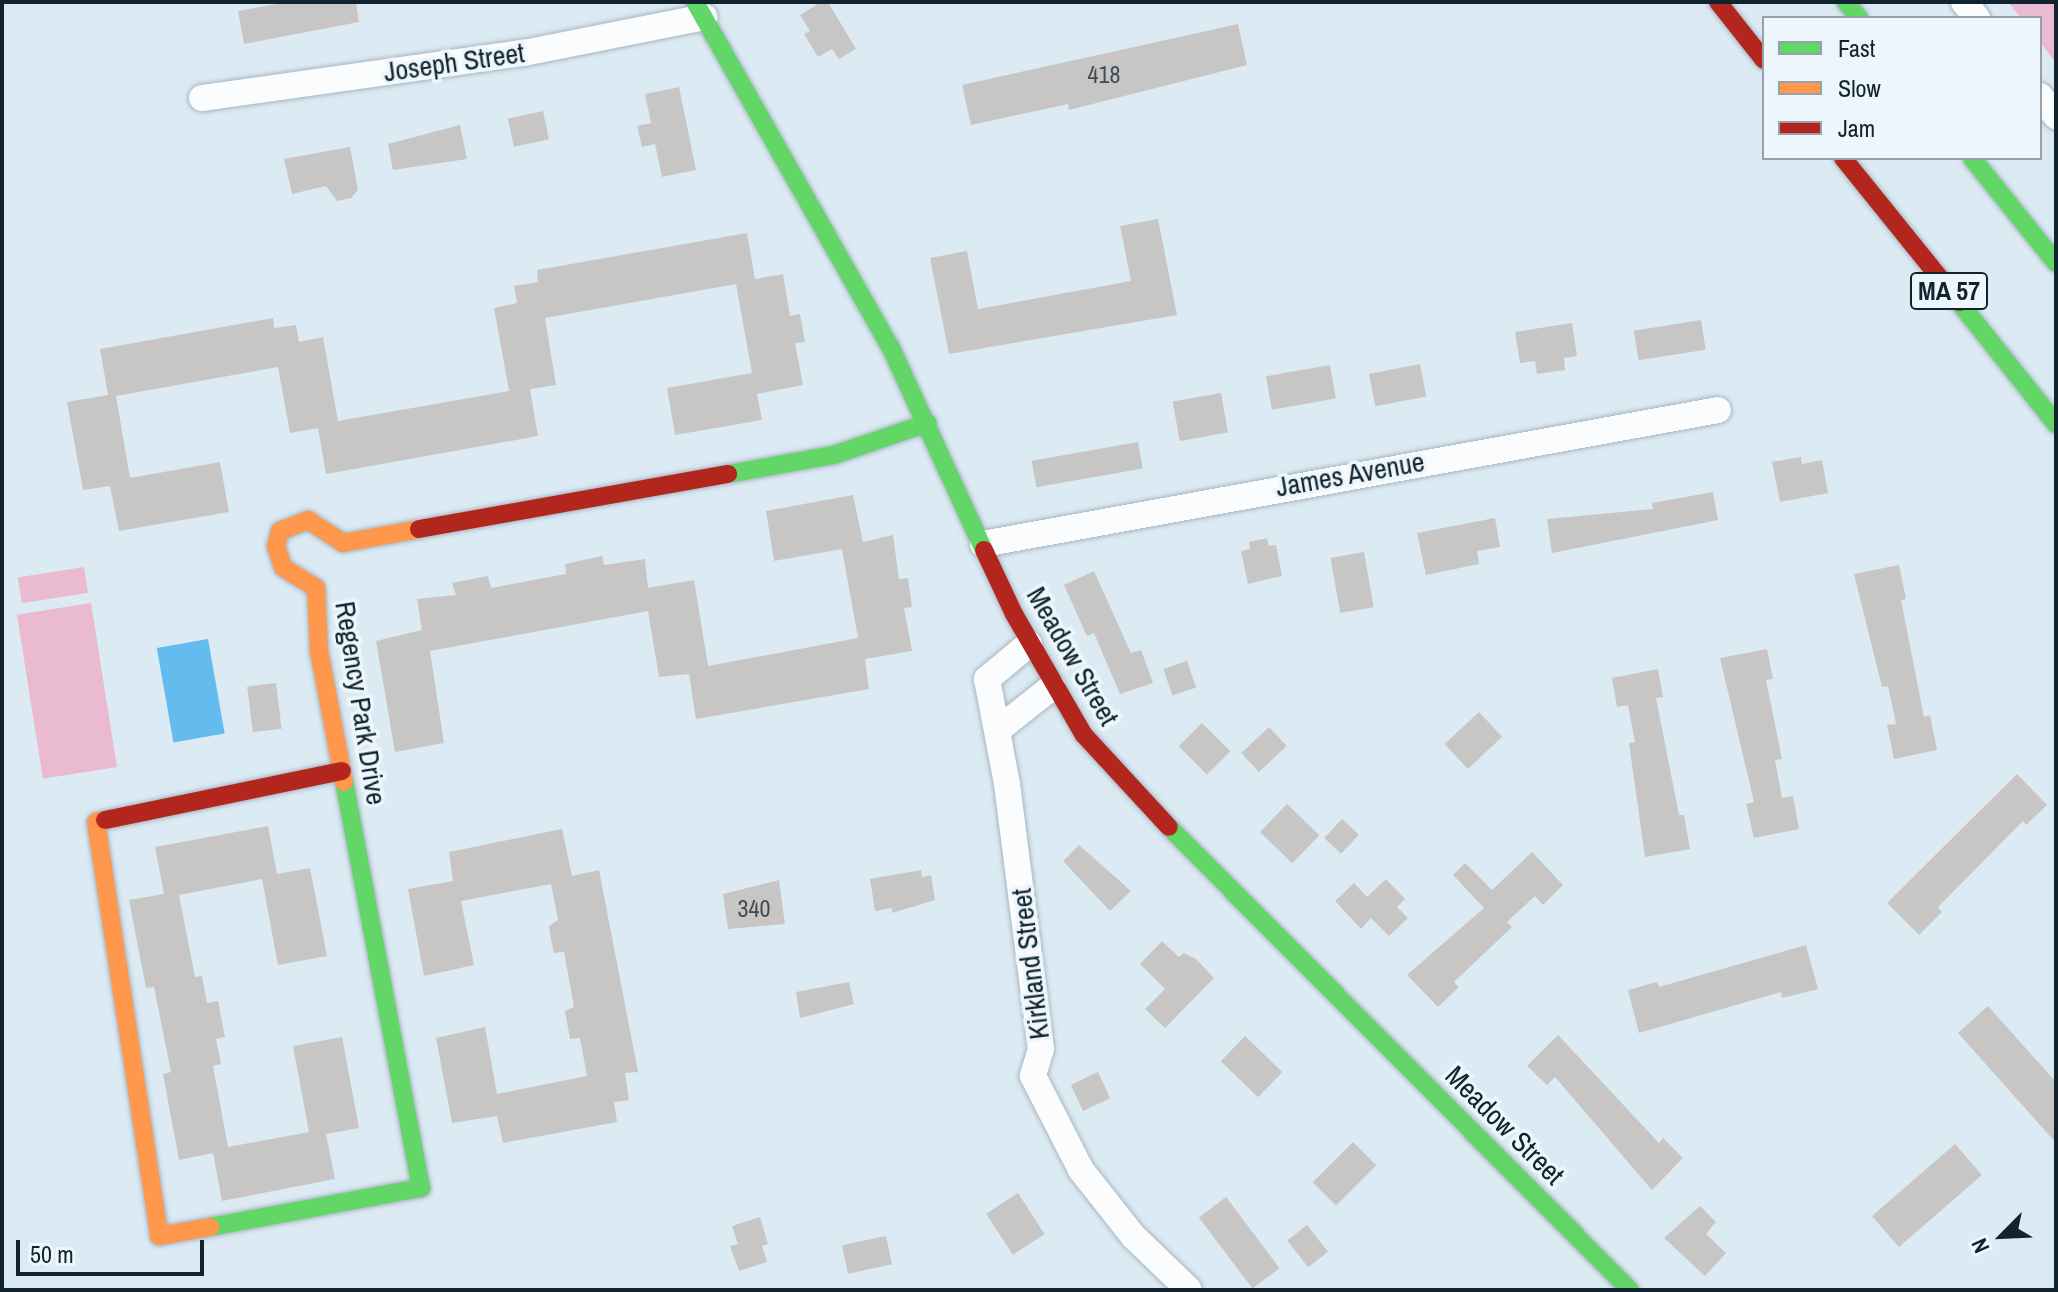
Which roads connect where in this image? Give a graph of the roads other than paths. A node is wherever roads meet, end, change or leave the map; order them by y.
1 (1718, 2) edge
2 (700, 10) edge
3 (1762, 57) edge
4 (202, 98) dead end
5 (2042, 98) edge
6 (2056, 116) edge
7 (1845, 160) edge
8 (1974, 160) edge
9 (2056, 263) edge
10 (1718, 410) dead end
11 (928, 423) junction
12 (2056, 424) edge
13 (983, 544) junction
14 (1029, 644) junction
15 (1052, 687) junction
16 (999, 729) junction
17 (342, 771) junction
18 (1189, 1290) edge
19 (1630, 1290) edge

1 - 3 main road
2 - 4 street, Joseph Street
2 - 11 main road, Meadow Street
5 - 6 street
7 - 12 main road, MA 57
8 - 9 main road
10 - 13 street, James Avenue
11 - 13 main road, Meadow Street
11 - 17 main road, Regency Park Drive
13 - 14 main road, Meadow Street
14 - 15 main road, Meadow Street
14 - 16 street, Kirkland Street
15 - 16 street
15 - 19 main road, Meadow Street
16 - 18 street, Kirkland Street
17 - 17 main road, Regency Park Drive

